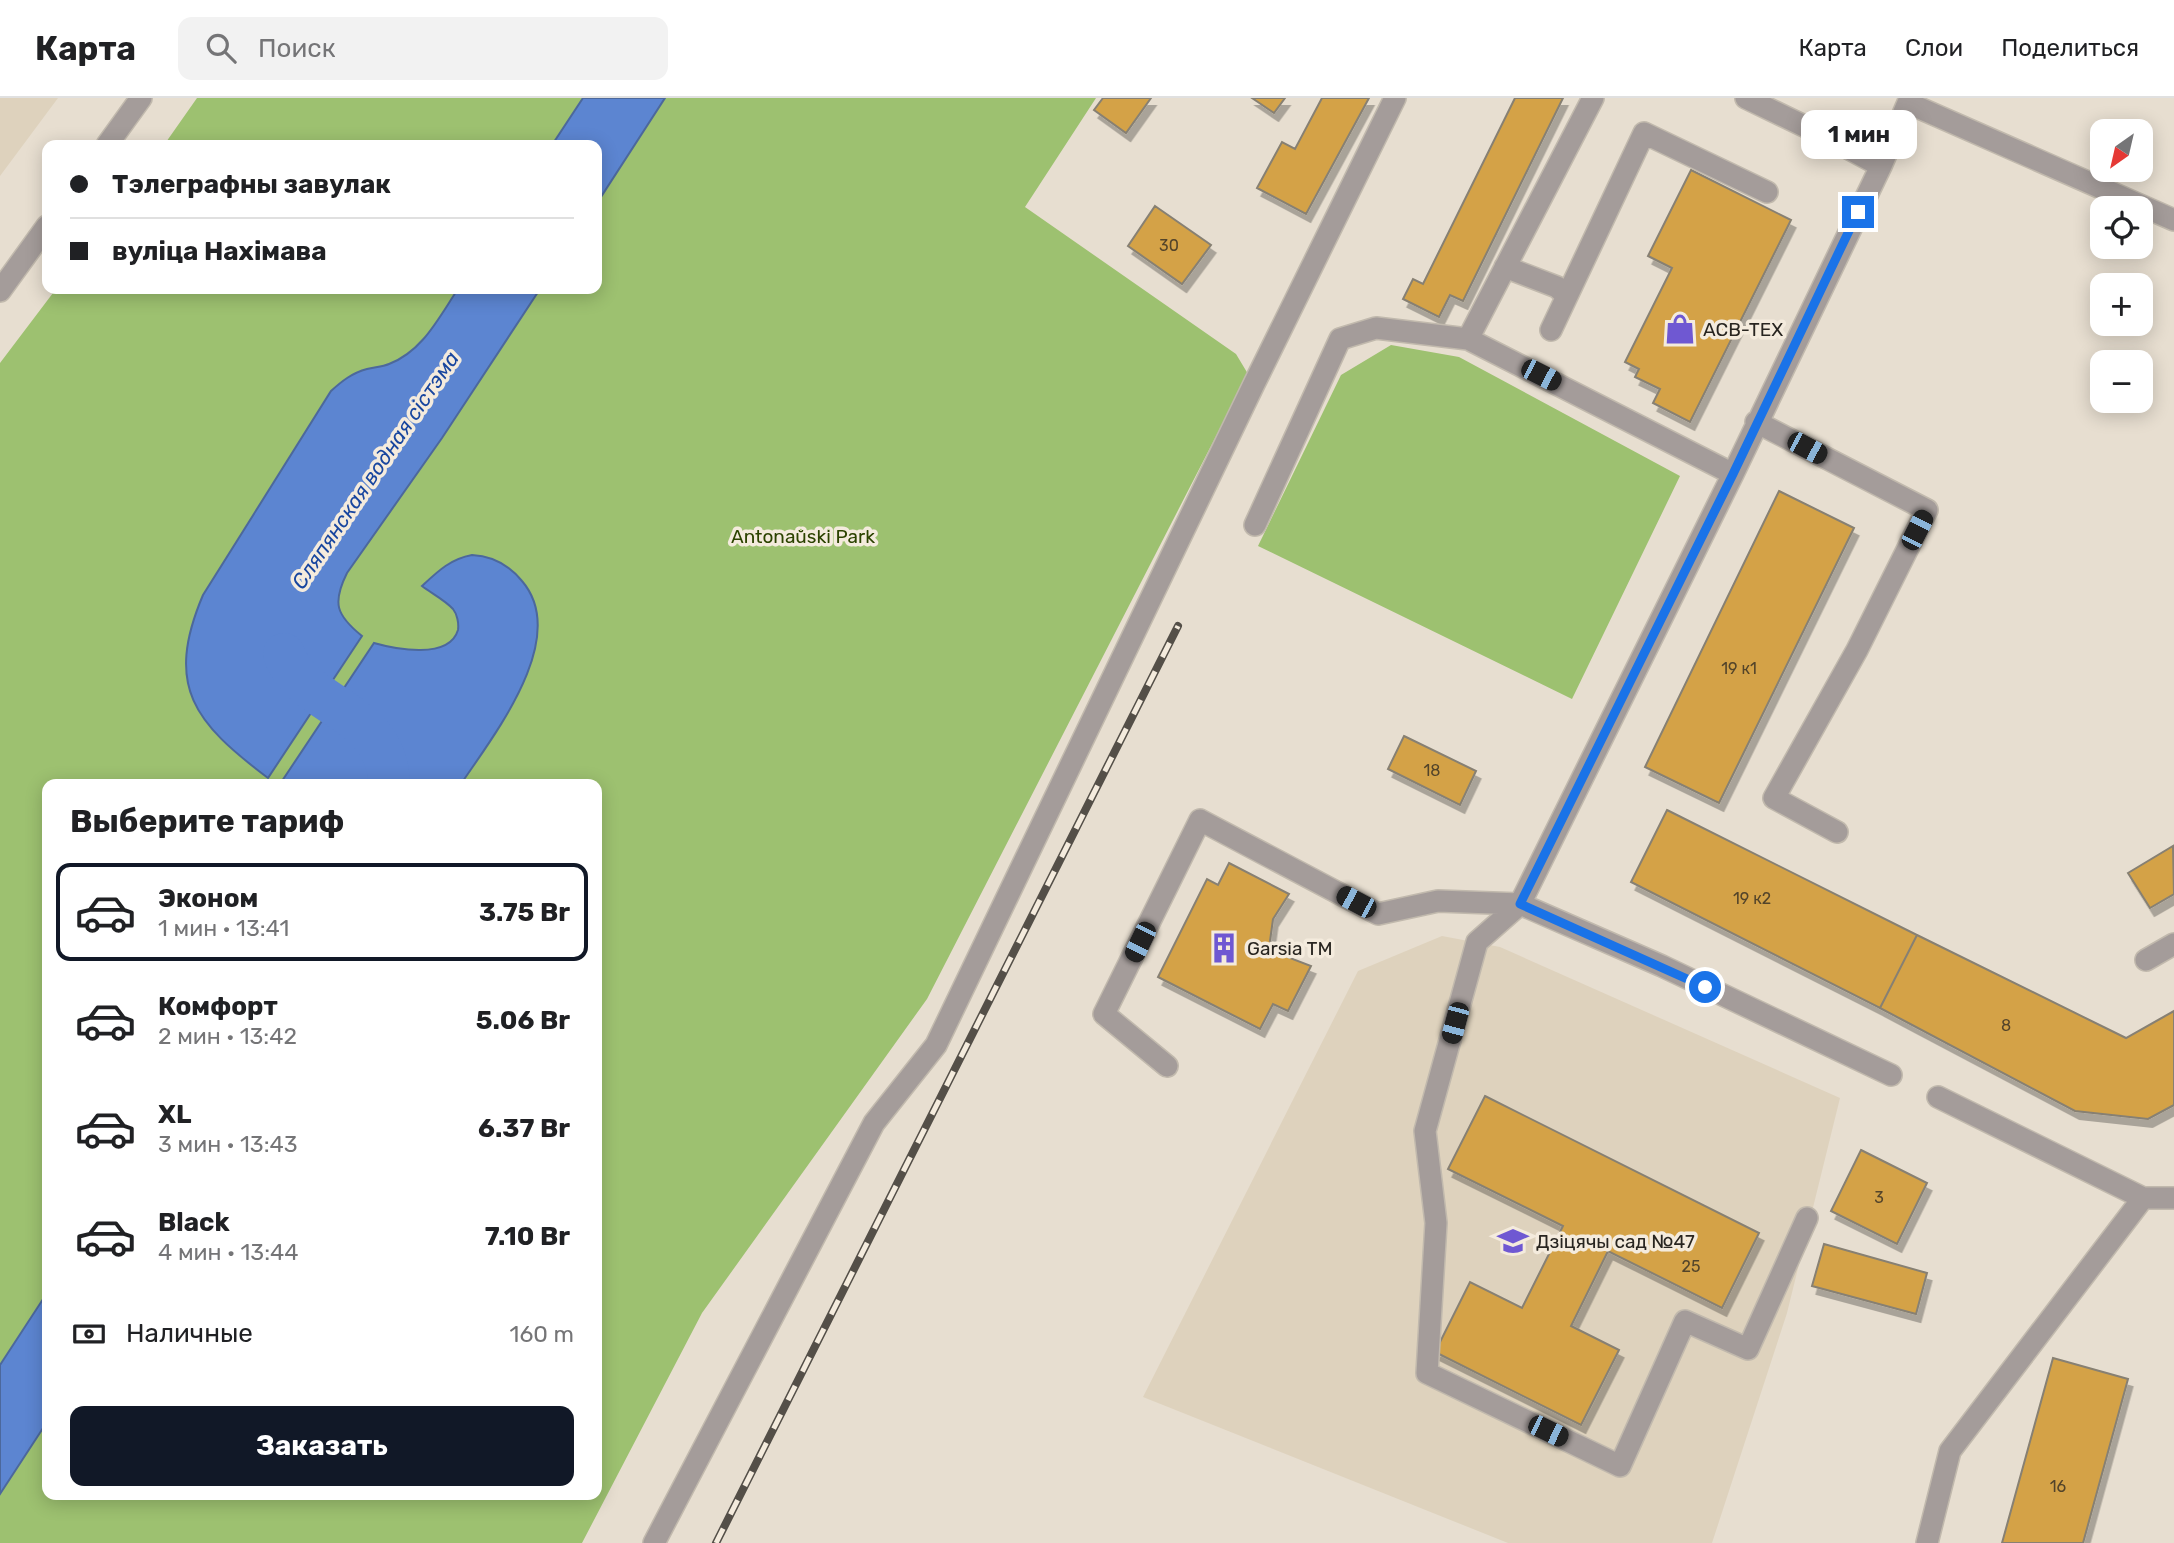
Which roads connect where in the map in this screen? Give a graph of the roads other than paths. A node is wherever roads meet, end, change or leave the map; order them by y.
1 (141, 98) edge
2 (1395, 98) edge
3 (1593, 98) edge
4 (1746, 98) edge
5 (1909, 100) edge
6 (111, 140) edge
7 (1881, 166) junction
8 (1767, 192) dead end
9 (2174, 220) edge
10 (42, 233) edge
11 (1505, 267) junction
12 (0, 290) edge
13 (1567, 296) junction
14 (1551, 330) dead end
15 (1468, 339) junction
16 (1756, 422) junction
17 (1733, 474) junction
18 (1255, 525) dead end
19 (1837, 832) dead end
20 (1520, 904) junction
21 (2174, 944) edge
22 (2146, 960) dead end
23 (1167, 1066) dead end
24 (1891, 1075) dead end
25 (1938, 1097) dead end
26 (2143, 1198) junction
27 (2174, 1198) edge
28 (1807, 1218) dead end
29 (654, 1543) edge
30 (1927, 1543) edge

1 - 6 street
2 - 29 street
3 - 11 street
4 - 7 street
5 - 7 street
5 - 9 street
7 - 16 street
8 - 13 street
10 - 12 street
11 - 13 street
11 - 15 street
13 - 14 street
15 - 17 street
15 - 18 street
16 - 17 street
16 - 19 street
17 - 20 street
20 - 23 street
20 - 24 street
20 - 28 street
21 - 22 street
25 - 26 street
26 - 27 street
26 - 30 street

